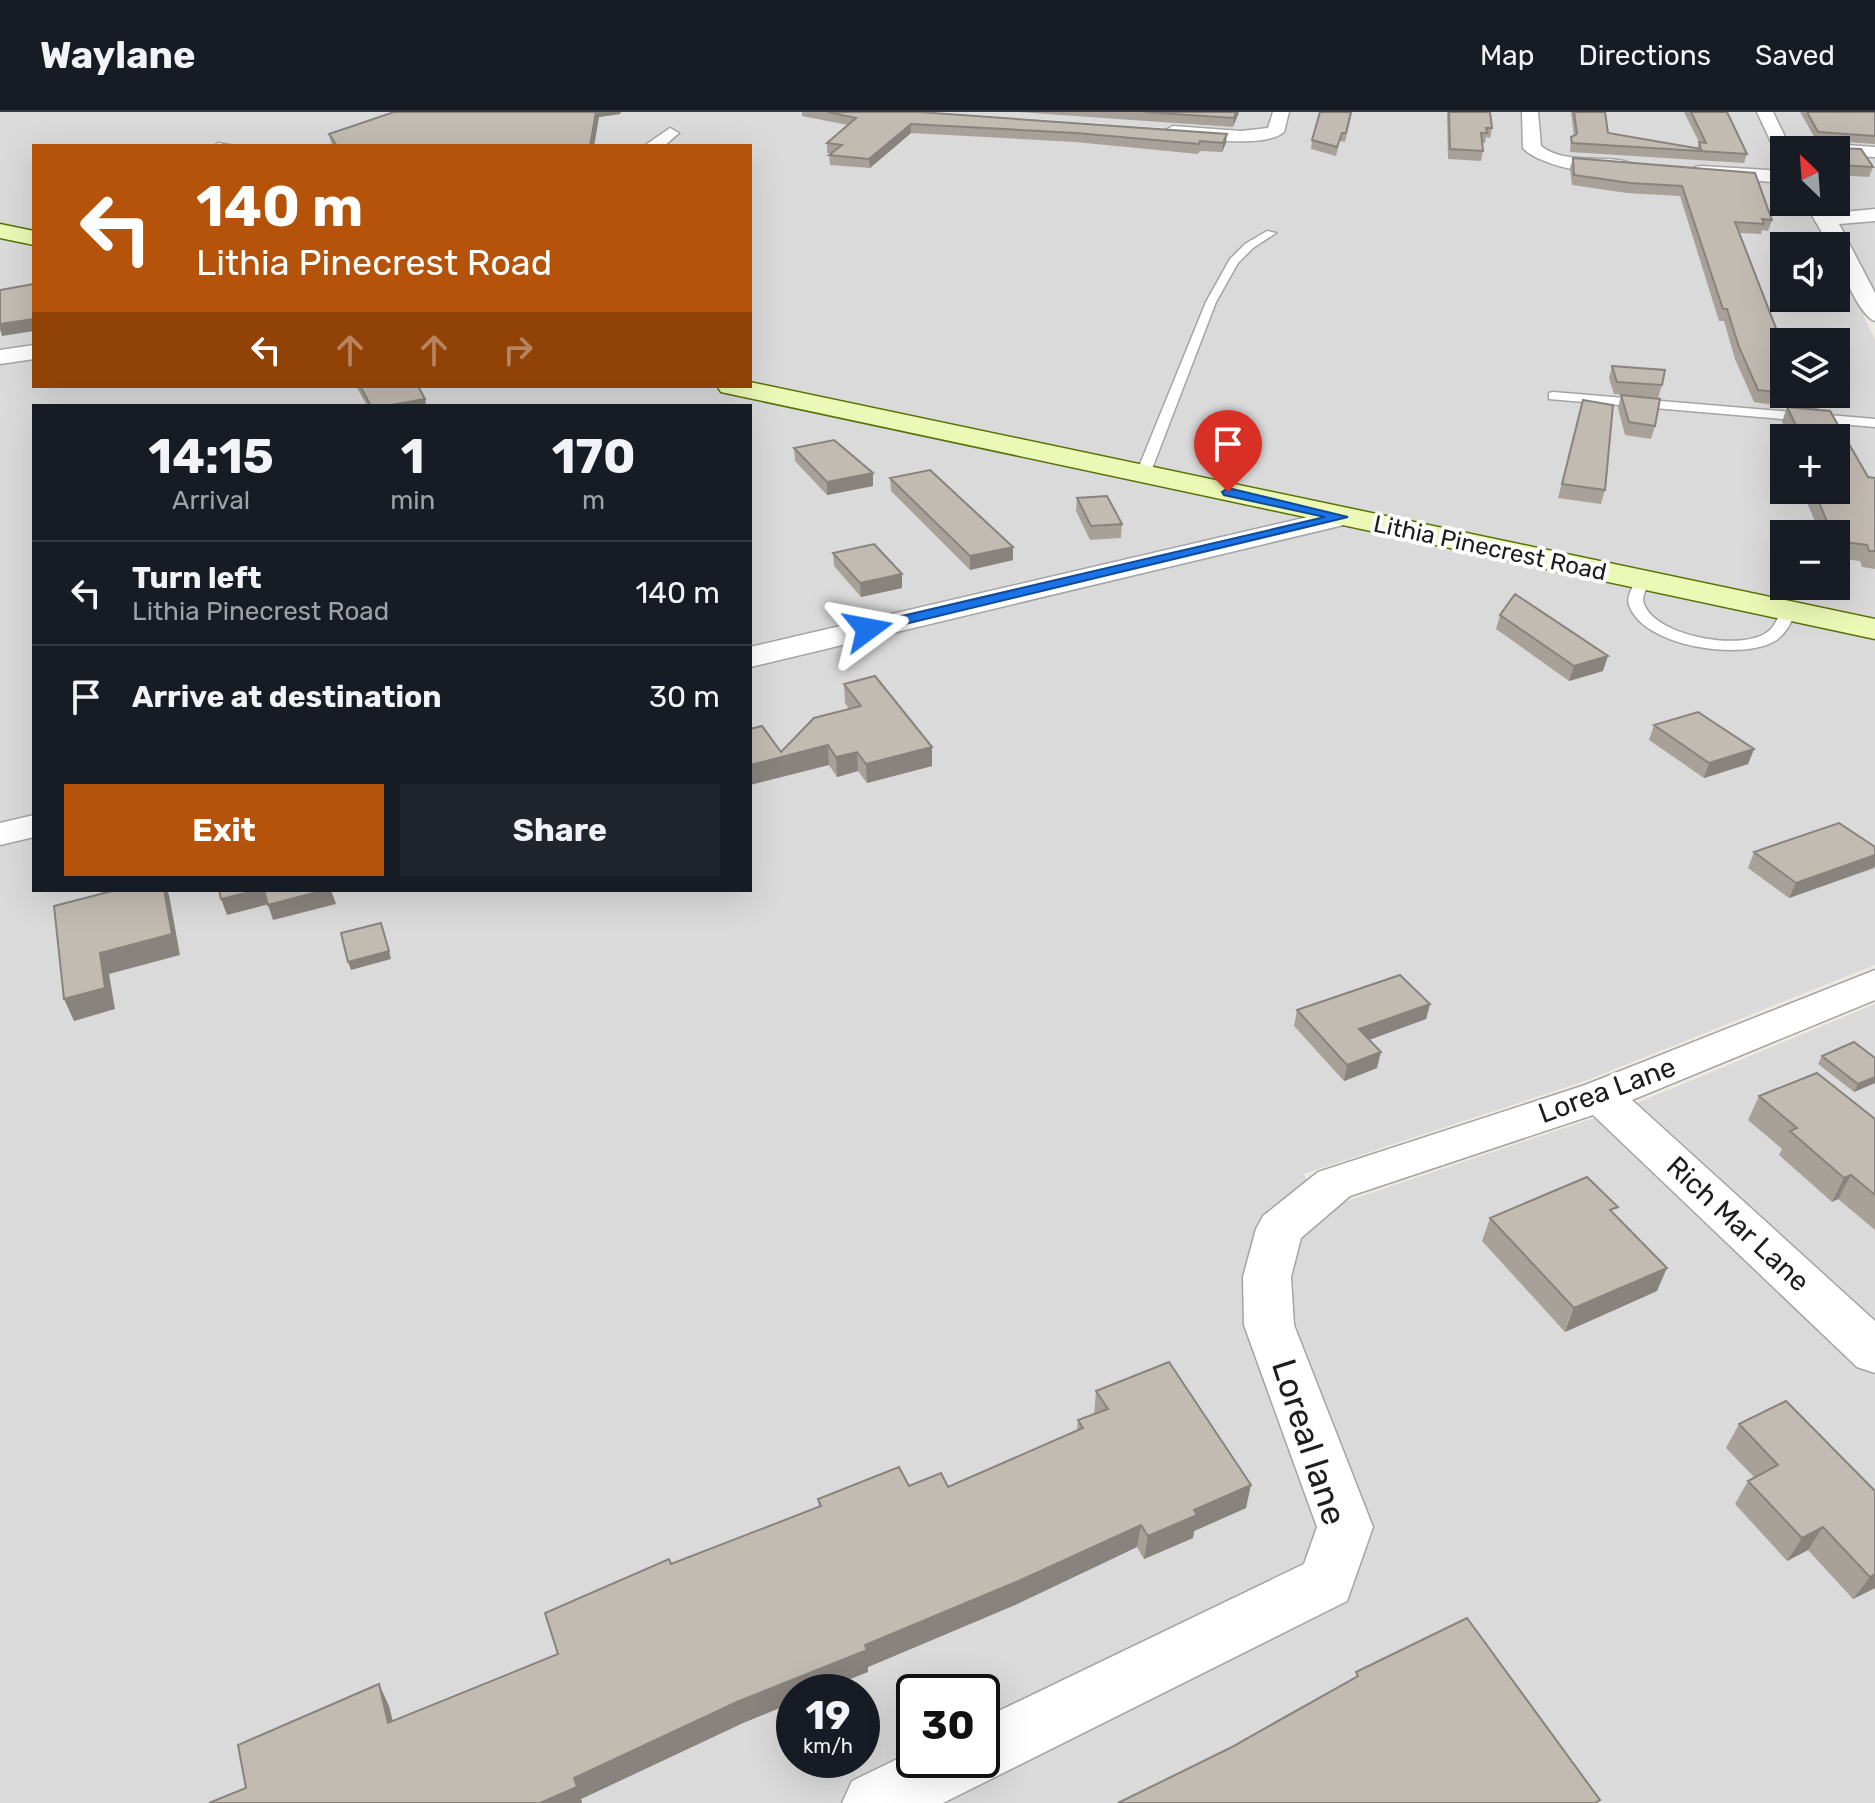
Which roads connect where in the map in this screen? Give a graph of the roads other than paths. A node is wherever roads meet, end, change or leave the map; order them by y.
1 (1281, 112) edge
2 (1530, 112) edge
3 (1765, 112) edge
4 (1161, 130) edge
5 (670, 133) dead end
6 (1776, 136) edge
7 (656, 144) edge
8 (1850, 151) edge
9 (1875, 152) edge
10 (1647, 167) edge
11 (1678, 169) edge
12 (1770, 176) edge
13 (1850, 213) edge
14 (1875, 215) edge
15 (1823, 216) edge
16 (0, 231) edge
17 (1271, 233) dead end
18 (32, 238) edge
19 (1875, 314) edge
20 (32, 352) edge
21 (0, 357) edge
22 (739, 388) edge
23 (1553, 396) dead end
24 (1875, 423) edge
25 (1143, 474) junction
26 (1342, 517) junction
27 (1644, 580) junction
28 (1788, 611) junction
29 (1875, 629) edge
30 (752, 657) edge
31 (32, 826) edge
32 (0, 834) edge
33 (1875, 984) edge
34 (1600, 1096) junction
35 (1334, 1184) joint
36 (1875, 1352) edge
37 (1000, 1742) edge
38 (926, 1778) edge
39 (874, 1803) edge

1 - 4 street
2 - 10 street
3 - 6 street
5 - 7 street
8 - 9 street
11 - 12 street
13 - 14 street
15 - 19 street
16 - 18 main road
17 - 25 lane
20 - 21 street
22 - 25 main road, Lithia Pinecrest Road
23 - 24 lane
25 - 26 main road, Lithia Pinecrest Road
26 - 27 main road, Lithia Pinecrest Road
26 - 30 street
27 - 28 main road, Lithia Pinecrest Road
27 - 28 lane
28 - 29 main road, Lithia Pinecrest Road
31 - 32 street
33 - 34 street, Lorea Lane
34 - 35 street, Lorea Lane
34 - 36 street, Rich Mar Lane
35 - 37 street, Loreal lane
38 - 39 street

